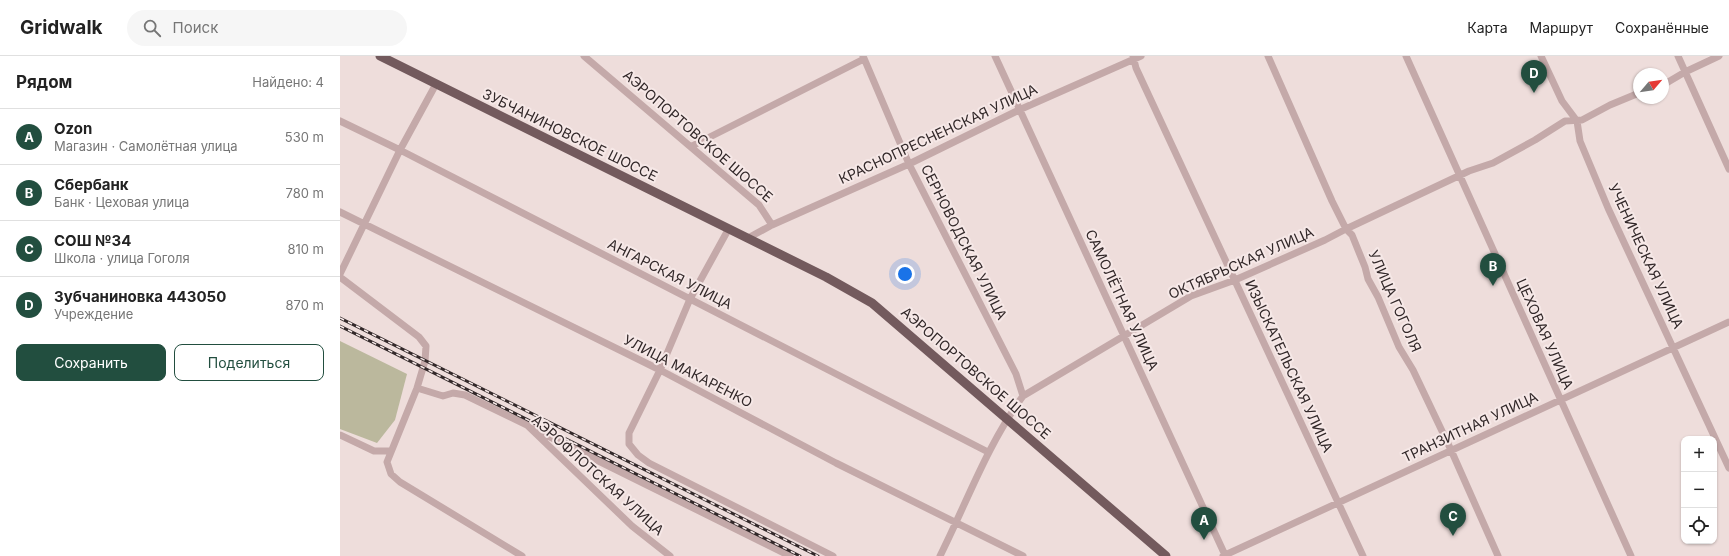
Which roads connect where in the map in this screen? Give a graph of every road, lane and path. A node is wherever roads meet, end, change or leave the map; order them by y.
1 (584, 56) edge
2 (995, 56) edge
3 (1268, 56) edge
4 (1406, 56) edge
5 (1541, 56) edge
6 (1678, 56) edge
7 (1719, 56) edge
8 (384, 57) edge
9 (1136, 57) edge
10 (864, 58) edge
11 (1685, 72) junction
12 (1669, 81) edge
13 (436, 84) junction
14 (1633, 95) edge
15 (1019, 110) junction
16 (340, 121) edge
17 (1577, 121) junction
18 (692, 146) junction
19 (400, 150) junction
20 (909, 164) junction
21 (1729, 169) edge
22 (1460, 176) junction
23 (340, 212) edge
24 (363, 224) junction
25 (772, 225) junction
26 (1346, 228) junction
27 (728, 230) junction
28 (748, 238) junction
29 (340, 274) edge
30 (340, 277) edge
31 (1235, 280) junction
32 (690, 299) junction
33 (1729, 322) edge
34 (1124, 336) junction
35 (1674, 347) junction
36 (660, 370) junction
37 (417, 388) junction
38 (1023, 396) junction
39 (1560, 400) junction
40 (1007, 418) junction
41 (527, 425) junction
42 (340, 435) edge
43 (1450, 450) junction
44 (391, 451) junction
45 (988, 452) junction
46 (1729, 468) edge
47 (1337, 503) junction
48 (956, 523) junction
49 (1224, 555) edge
50 (522, 556) edge
51 (670, 556) edge
52 (790, 556) edge
53 (833, 556) edge
54 (940, 556) edge
55 (1023, 556) edge
56 (1166, 556) edge
57 (1362, 556) edge
58 (1498, 556) edge
59 (1631, 556) edge

1 - 18 street, АЭРОПОРТОВСКОЕ ШОССЕ
2 - 15 street, САМОЛЁТНАЯ УЛИЦА
3 - 26 street, УЛИЦА ГОГОЛЯ
4 - 22 street, ЦЕХОВАЯ УЛИЦА
5 - 17 street, УЧЕНИЧЕСКАЯ УЛИЦА
6 - 11 street
7 - 11 street
8 - 13 main road, ЗУБЧАНИНОВСКОЕ ШОССЕ
9 - 15 street, КРАСНОПРЕСНЕНСКАЯ УЛИЦА
9 - 31 street, ИЗЫСКАТЕЛЬСКАЯ УЛИЦА
10 - 18 street
10 - 20 street, СЕРНОВОДСКАЯ УЛИЦА
11 - 12 street
11 - 21 street
13 - 19 street
13 - 27 main road, ЗУБЧАНИНОВСКОЕ ШОССЕ
14 - 17 street, ОКТЯБРЬСКАЯ УЛИЦА
15 - 20 street, КРАСНОПРЕСНЕНСКАЯ УЛИЦА
15 - 34 street, САМОЛЁТНАЯ УЛИЦА
16 - 19 street, АНГАРСКАЯ УЛИЦА
17 - 22 street, ОКТЯБРЬСКАЯ УЛИЦА
17 - 35 street, УЧЕНИЧЕСКАЯ УЛИЦА
18 - 25 street, АЭРОПОРТОВСКОЕ ШОССЕ
19 - 24 street
19 - 32 street, АНГАРСКАЯ УЛИЦА
20 - 25 street, КРАСНОПРЕСНЕНСКАЯ УЛИЦА
20 - 38 street, СЕРНОВОДСКАЯ УЛИЦА
22 - 26 street, ОКТЯБРЬСКАЯ УЛИЦА
22 - 39 street, ЦЕХОВАЯ УЛИЦА
23 - 24 street, УЛИЦА МАКАРЕНКО
24 - 29 street
24 - 36 street, УЛИЦА МАКАРЕНКО
25 - 28 street, КРАСНОПРЕСНЕНСКАЯ УЛИЦА
26 - 31 street, ОКТЯБРЬСКАЯ УЛИЦА
26 - 43 street, УЛИЦА ГОГОЛЯ
27 - 28 main road, ЗУБЧАНИНОВСКОЕ ШОССЕ
27 - 32 street
28 - 40 main road, АЭРОПОРТОВСКОЕ ШОССЕ
30 - 37 street
31 - 34 street, ОКТЯБРЬСКАЯ УЛИЦА
31 - 47 street, ИЗЫСКАТЕЛЬСКАЯ УЛИЦА
32 - 36 street
32 - 45 street, АНГАРСКАЯ УЛИЦА
33 - 35 street, ТРАНЗИТНАЯ УЛИЦА
34 - 38 street, ОКТЯБРЬСКАЯ УЛИЦА
34 - 49 street, САМОЛЁТНАЯ УЛИЦА
35 - 39 street, ТРАНЗИТНАЯ УЛИЦА
35 - 46 street, УЧЕНИЧЕСКАЯ УЛИЦА
36 - 48 street, УЛИЦА МАКАРЕНКО
36 - 53 street
37 - 41 street, АЭРОФЛОТСКАЯ УЛИЦА
37 - 44 street
38 - 40 street, ОКТЯБРЬСКАЯ УЛИЦА
39 - 43 street, ТРАНЗИТНАЯ УЛИЦА
39 - 59 street, ЦЕХОВАЯ УЛИЦА
40 - 45 street, ОКТЯБРЬСКАЯ УЛИЦА
40 - 56 main road, АЭРОПОРТОВСКОЕ ШОССЕ
41 - 51 street, АЭРОФЛОТСКАЯ УЛИЦА
41 - 52 street
42 - 44 street
43 - 47 street, ТРАНЗИТНАЯ УЛИЦА
43 - 58 street, УЛИЦА ГОГОЛЯ
44 - 50 street
45 - 48 street, ОКТЯБРЬСКАЯ УЛИЦА
47 - 49 street, ТРАНЗИТНАЯ УЛИЦА
47 - 57 street, ИЗЫСКАТЕЛЬСКАЯ УЛИЦА
48 - 54 street, ОКТЯБРЬСКАЯ УЛИЦА
48 - 55 street, УЛИЦА МАКАРЕНКО

